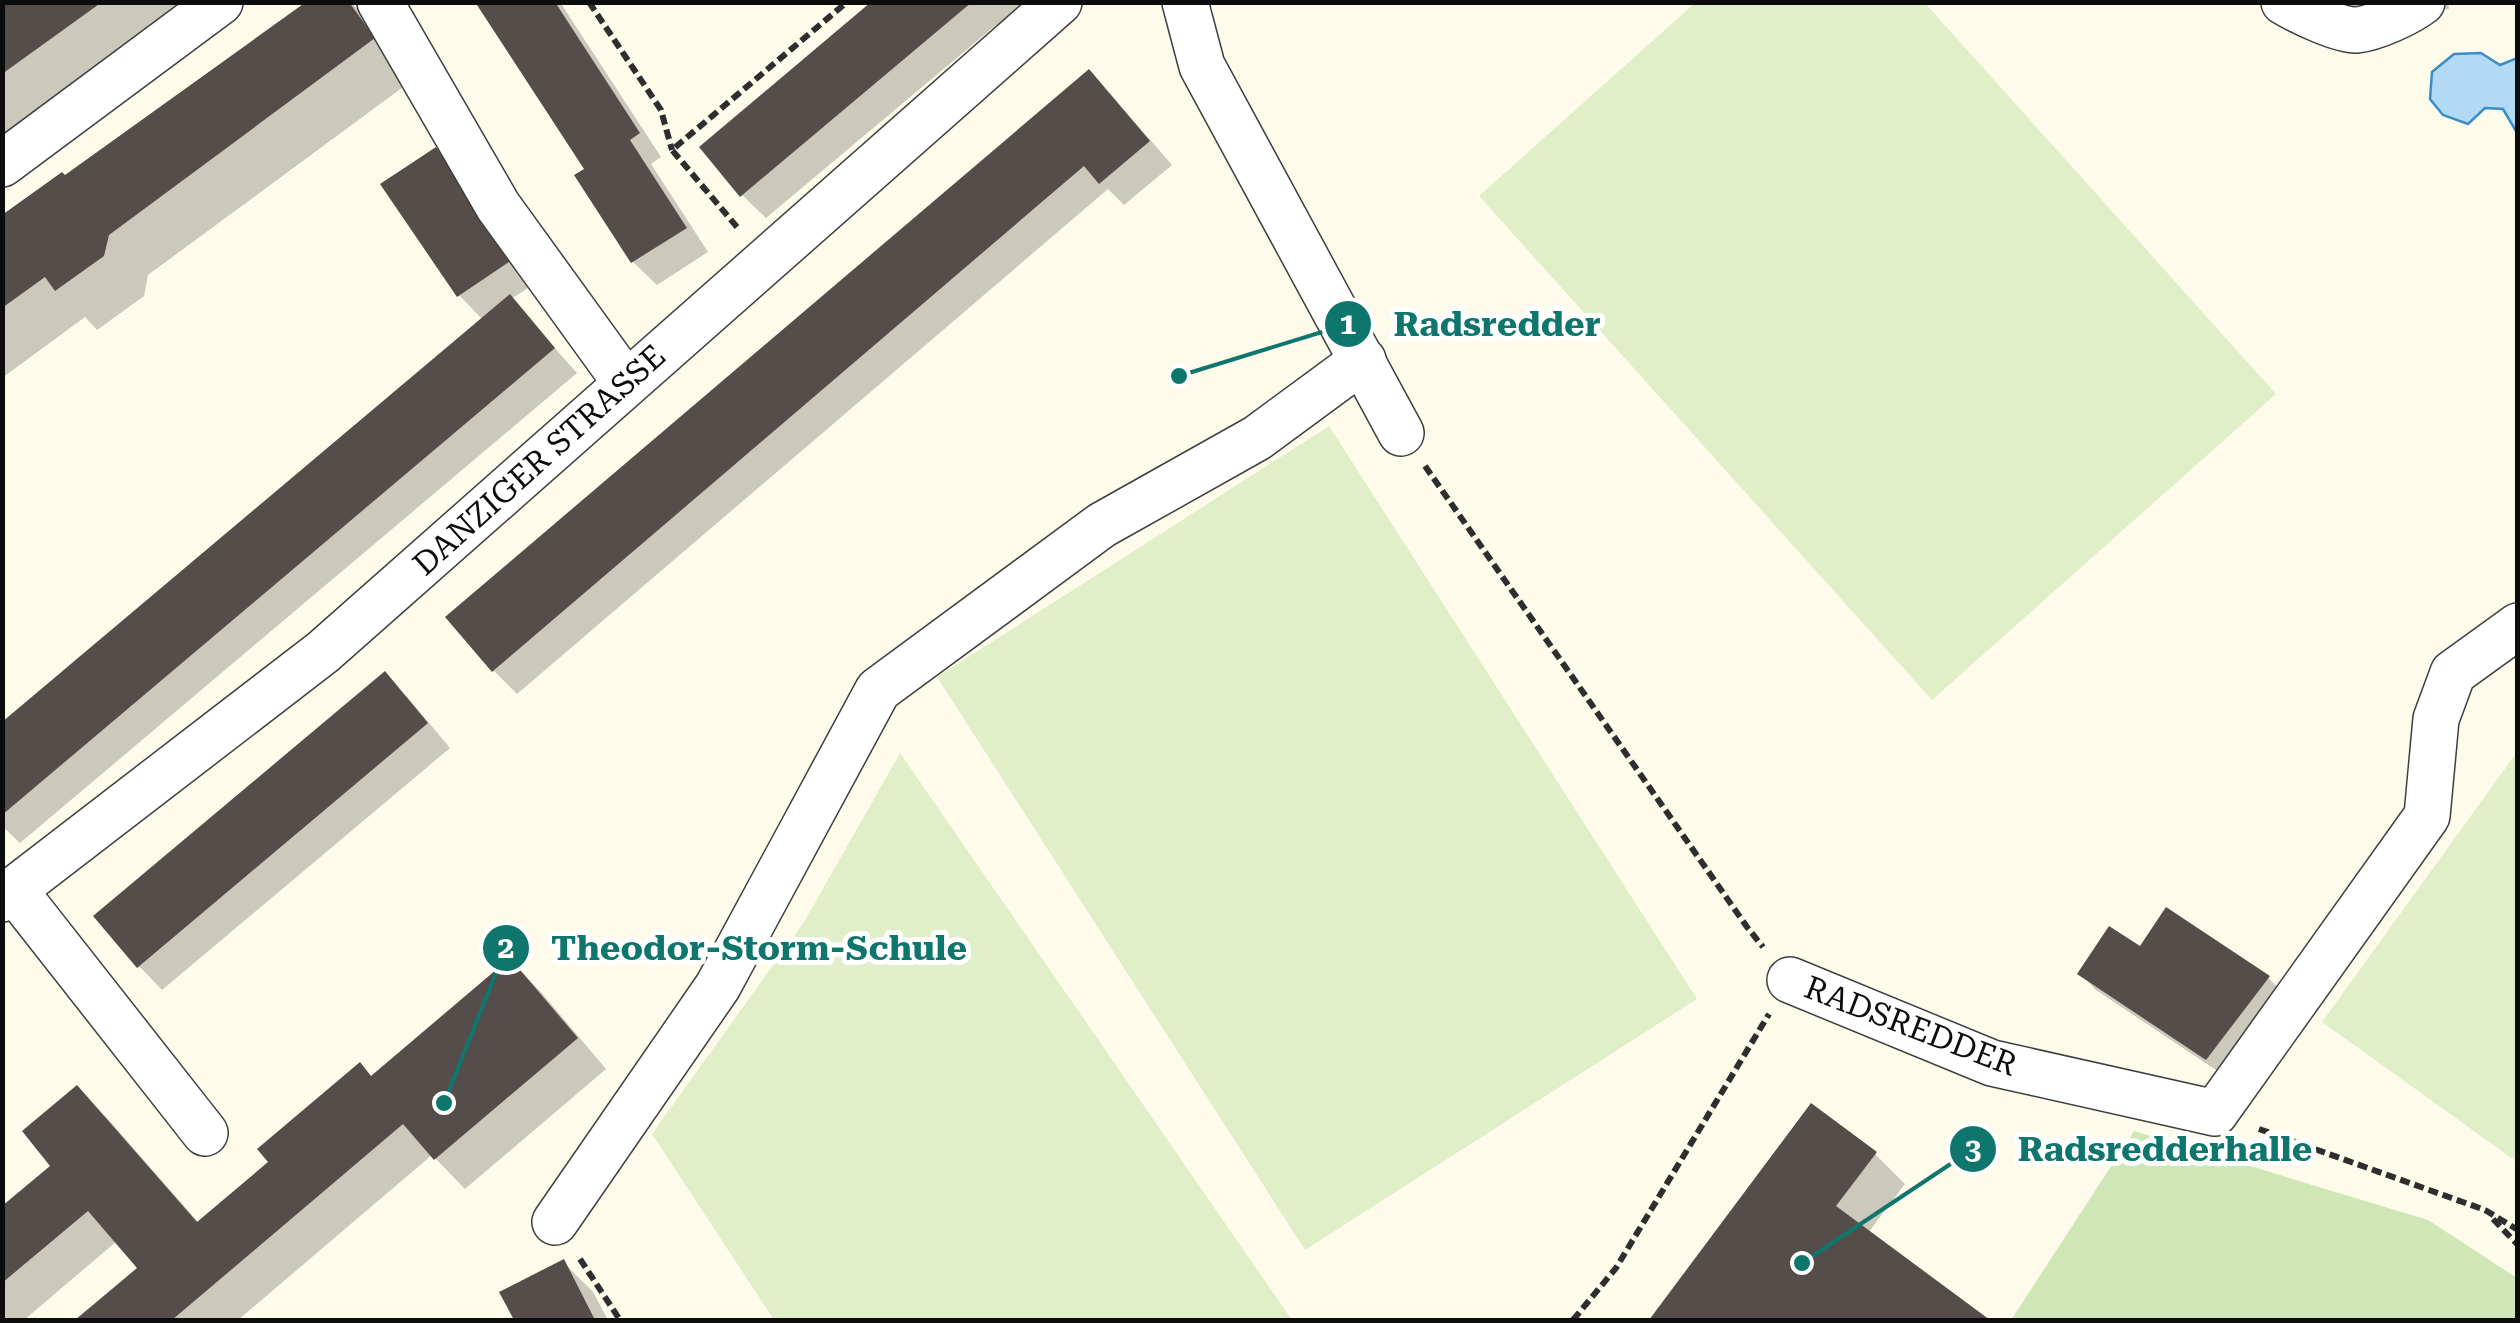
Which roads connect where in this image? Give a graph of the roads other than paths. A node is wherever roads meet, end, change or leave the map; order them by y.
1 (220, 2) edge
2 (380, 2) edge
3 (1060, 2) edge
4 (1185, 2) edge
5 (2284, 2) edge
6 (2422, 2) edge
7 (2, 164) edge
8 (1362, 360) junction
9 (626, 383) junction
10 (1401, 432) road end
11 (2518, 626) edge
12 (8, 894) edge
13 (1790, 980) road end
14 (205, 1133) dead end
15 (555, 1222) road end

1 - 7 street
2 - 9 street
3 - 9 street, DANZIGER STRASSE
4 - 8 street
5 - 6 street
8 - 10 street
8 - 15 street
9 - 12 street, DANZIGER STRASSE
11 - 13 street, RADSREDDER
12 - 14 street

